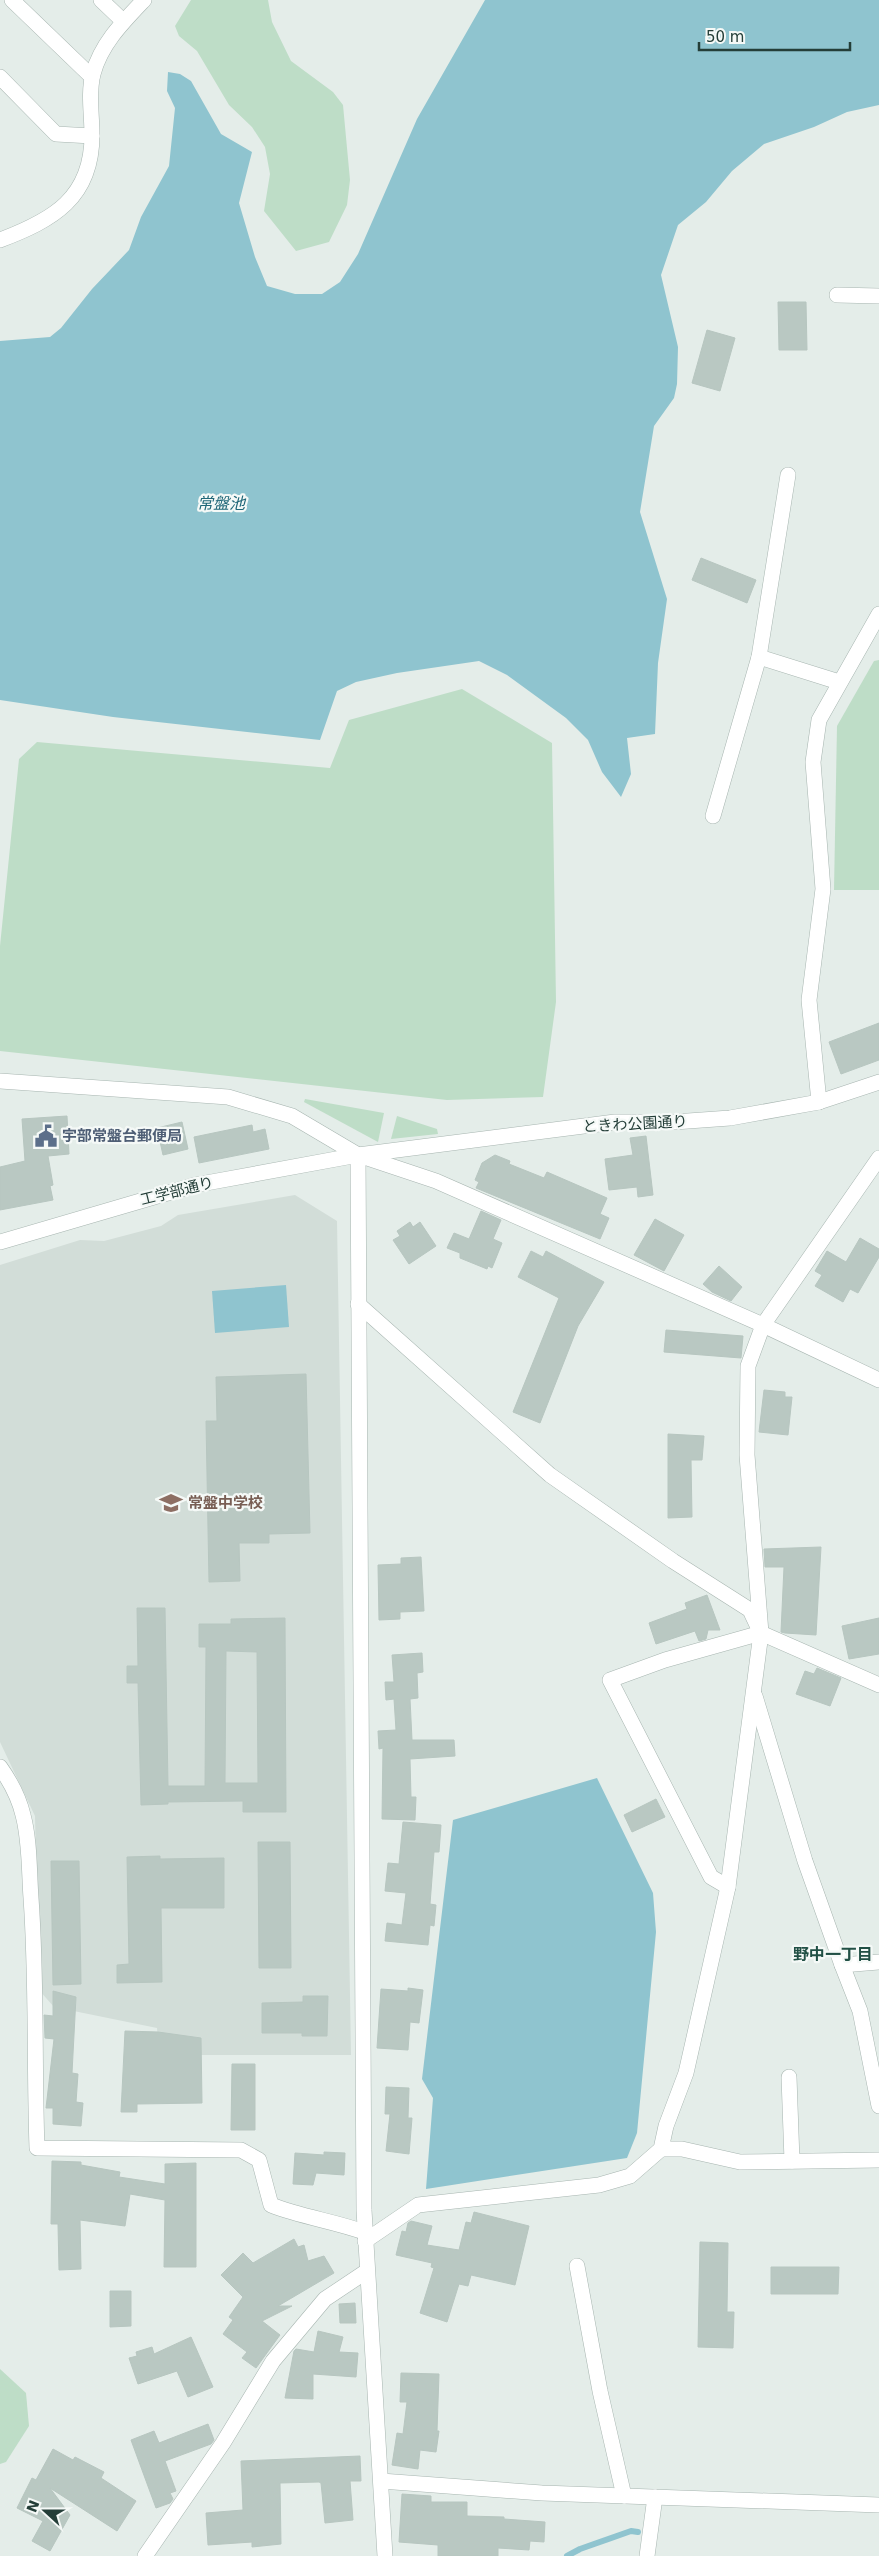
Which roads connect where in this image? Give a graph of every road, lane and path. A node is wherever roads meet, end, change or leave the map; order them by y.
1 (12, 0) edge
2 (102, 0) edge
3 (144, 0) edge
4 (124, 21) junction
5 (0, 77) edge
6 (92, 77) junction
7 (92, 136) junction
8 (0, 240) edge
9 (837, 295) dead end
10 (879, 296) edge
11 (788, 475) dead end
12 (879, 614) edge
13 (759, 657) junction
14 (839, 682) junction
15 (713, 816) dead end
16 (0, 1080) edge
17 (879, 1082) edge
18 (819, 1102) junction
19 (358, 1155) junction
20 (879, 1158) edge
21 (0, 1242) edge
22 (358, 1304) junction
23 (763, 1325) junction
24 (879, 1380) edge
25 (761, 1633) junction
26 (879, 1685) edge
27 (754, 1692) junction
28 (0, 1767) edge
29 (728, 1887) junction
30 (879, 1962) edge
31 (842, 1965) junction
32 (789, 2077) dead end
33 (879, 2106) edge
34 (661, 2149) junction
35 (879, 2160) edge
36 (792, 2161) junction
37 (365, 2237) junction
38 (577, 2266) dead end
39 (367, 2271) junction
40 (380, 2481) junction
41 (624, 2496) junction
42 (654, 2497) junction
43 (879, 2505) edge
44 (145, 2556) edge
45 (385, 2556) edge
46 (648, 2556) edge

1 - 6 street
2 - 4 street
3 - 4 street
4 - 6 street
5 - 7 street
6 - 7 street
7 - 8 street
9 - 10 street
11 - 13 street
12 - 14 street
13 - 14 street
13 - 15 street
14 - 18 street
16 - 19 street
17 - 18 street, ときわ公園通り
18 - 19 street, ときわ公園通り
19 - 21 street, 工学部通り
19 - 22 street
19 - 23 street
20 - 23 street
22 - 25 street
22 - 37 street
23 - 24 street
23 - 25 street
25 - 26 street
25 - 27 street
25 - 29 street
27 - 29 street
27 - 31 street
28 - 37 street
29 - 34 street
30 - 31 street
31 - 33 street
32 - 36 street
34 - 36 street
34 - 37 street
35 - 36 street
37 - 39 street
38 - 41 street
39 - 40 street
39 - 44 street
40 - 41 street
40 - 45 street
41 - 42 street
42 - 43 street
42 - 46 street

